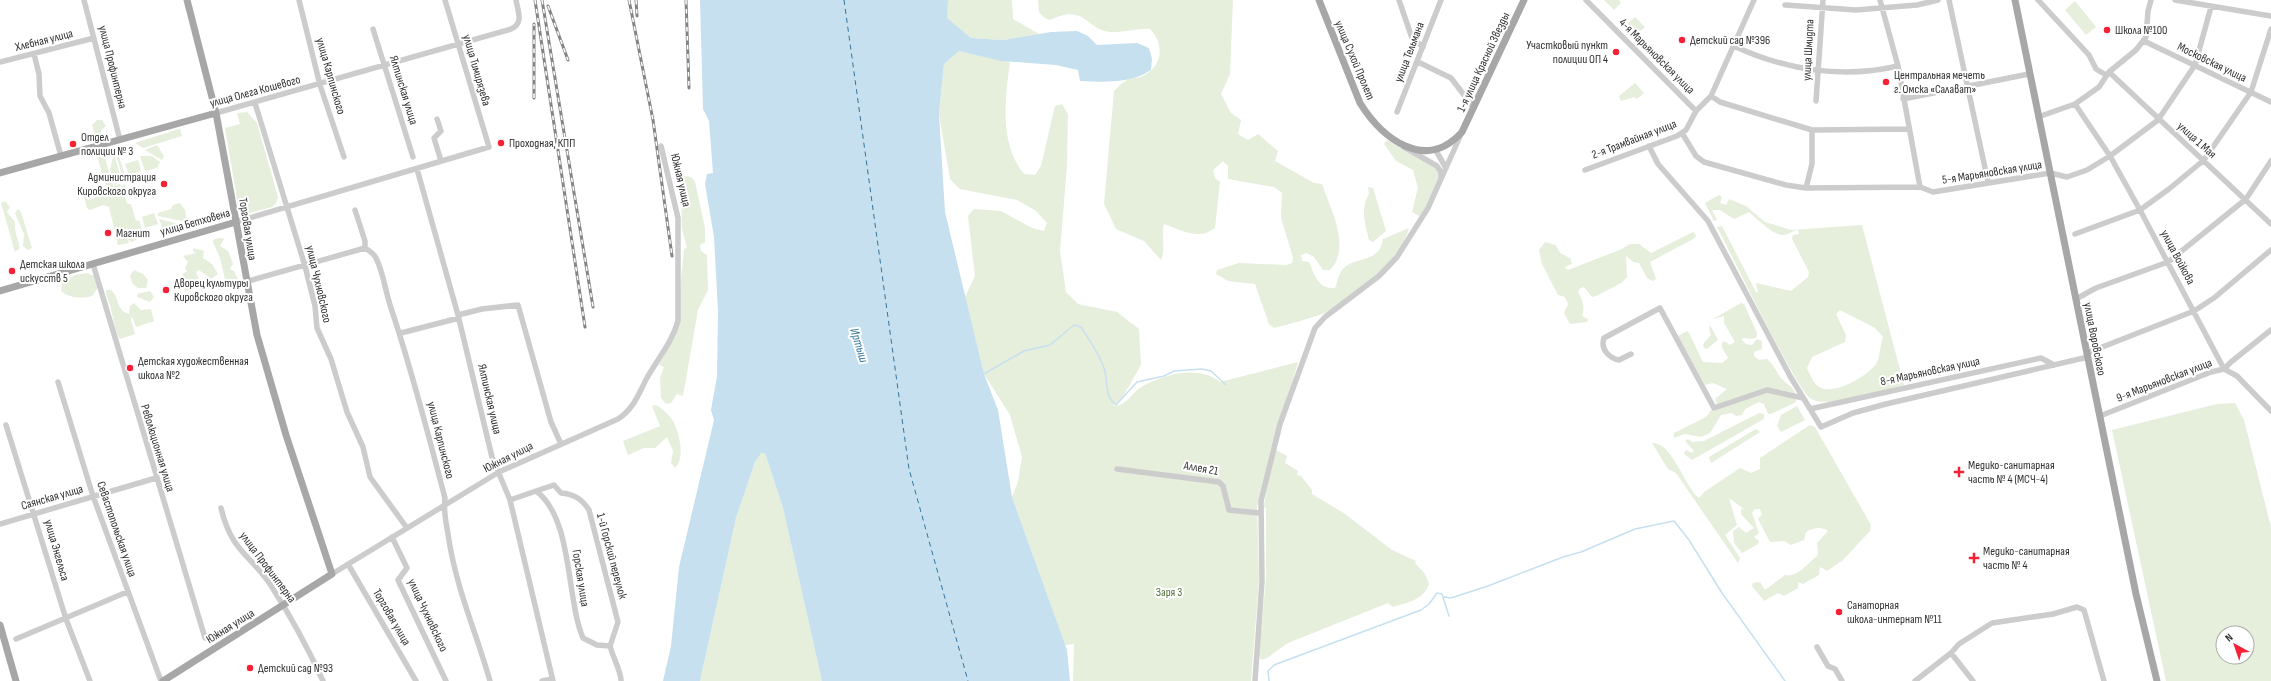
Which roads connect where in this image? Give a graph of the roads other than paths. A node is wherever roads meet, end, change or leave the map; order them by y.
1 (84, 0) edge
2 (187, 0) edge
3 (299, 0) edge
4 (445, 0) edge
5 (516, 0) edge
6 (1319, 0) edge
7 (1399, 0) edge
8 (1441, 0) edge
9 (1524, 0) edge
10 (1586, 0) edge
11 (1754, 0) edge
12 (1823, 0) edge
13 (1880, 0) edge
14 (1938, 0) edge
15 (1949, 0) edge
16 (2015, 0) edge
17 (2038, 0) edge
18 (2151, 0) edge
19 (2176, 0) edge
20 (1785, 5) dead end
21 (1882, 7) junction
22 (2210, 7) junction
23 (1822, 8) junction
24 (2271, 16) edge
25 (373, 29) dead end
26 (2271, 29) edge
27 (94, 38) junction
28 (2144, 41) junction
29 (458, 44) junction
30 (1734, 46) junction
31 (1423, 47) junction
32 (34, 54) junction
33 (0, 62) edge
34 (1418, 62) junction
35 (2195, 65) junction
36 (384, 66) junction
37 (1898, 66) junction
38 (1818, 71) junction
39 (2029, 74) junction
40 (2107, 74) junction
41 (320, 85) junction
42 (1966, 86) junction
43 (2251, 92) junction
44 (1711, 96) junction
45 (1904, 98) junction
46 (1816, 101) dead end
47 (2271, 102) edge
48 (255, 103) junction
49 (2075, 104) junction
50 (1474, 108) junction
51 (1696, 111) junction
52 (1397, 112) dead end
53 (216, 113) junction
54 (2038, 117) junction
55 (438, 119) dead end
56 (2158, 120) junction
57 (1908, 129) junction
58 (1812, 130) junction
59 (1462, 132) junction
60 (1682, 133) junction
61 (120, 140) junction
62 (1401, 145) junction
63 (661, 146) dead end
64 (1649, 146) junction
65 (489, 147) joint
66 (1435, 149) junction
67 (61, 156) junction
68 (2110, 156) junction
69 (344, 157) dead end
70 (413, 157) dead end
71 (2204, 160) junction
72 (441, 161) junction
73 (2271, 161) edge
74 (1446, 168) junction
75 (417, 169) junction
76 (1585, 170) dead end
77 (0, 173) edge
78 (2050, 173) junction
79 (1441, 180) junction
80 (1988, 182) junction
81 (1920, 186) junction
82 (1806, 188) junction
83 (2246, 200) junction
84 (288, 206) junction
85 (355, 210) dead end
86 (2140, 210) junction
87 (236, 222) junction
88 (2271, 224) edge
89 (2075, 234) dead end
90 (365, 248) junction
91 (2271, 250) edge
92 (2168, 262) junction
93 (93, 264) junction
94 (305, 266) junction
95 (245, 282) junction
96 (0, 291) edge
97 (2076, 299) junction
98 (2194, 311) junction
99 (459, 317) junction
100 (2271, 330) edge
101 (400, 333) junction
102 (1630, 354) dead end
103 (2087, 355) junction
104 (2054, 365) junction
105 (2224, 369) junction
106 (58, 382) dead end
107 (1803, 398) junction
108 (1810, 409) junction
109 (2271, 410) edge
110 (2100, 416) junction
111 (6, 425) dead end
112 (560, 444) junction
113 (1118, 469) dead end
114 (499, 472) junction
115 (156, 478) junction
116 (536, 491) junction
117 (93, 496) junction
118 (510, 500) junction
119 (444, 506) junction
120 (221, 508) dead end
121 (35, 513) junction
122 (1259, 513) junction
123 (0, 524) edge
124 (407, 528) junction
125 (392, 537) junction
126 (348, 564) junction
127 (332, 574) junction
128 (127, 592) junction
129 (284, 605) junction
130 (66, 619) junction
131 (0, 625) edge
132 (16, 638) dead end
133 (205, 638) dead end
134 (610, 646) junction
135 (1817, 647) dead end
136 (1951, 653) junction
137 (552, 680) edge
138 (16, 681) edge
139 (90, 681) edge
140 (162, 681) edge
141 (323, 681) edge
142 (416, 681) edge
143 (446, 681) edge
144 (490, 681) edge
145 (542, 681) edge
146 (621, 681) edge
147 (1255, 681) edge
148 (1842, 681) edge
149 (1915, 681) edge
150 (1973, 681) edge
151 (2104, 681) edge
152 (2157, 681) edge

1 - 27 street, улица Профинтерна
2 - 53 main road, Торговая улица
3 - 41 street, улица Карпинского
4 - 29 street, улица Тимирязева
5 - 29 street, улица Олега Кошевого
6 - 62 main road, улица Сухой Пролет
7 - 31 street
8 - 31 street, улица Тельмана
9 - 50 main road, 1-я улица Красной Звезды
10 - 51 street, 4-я Марьяновская улица
11 - 30 street, 2-я Трамвайная улица
12 - 23 street, улица Шмидта
13 - 21 street
14 - 21 street
15 - 42 street
16 - 39 main road, улица Воровского
17 - 40 street, улица 1 Мая
18 - 28 street
19 - 22 street
20 - 23 street
21 - 23 street
21 - 37 street
22 - 24 street
22 - 35 street, 5-я Марьяновская улица
23 - 38 street, улица Шмидта
25 - 36 street, Ялтинская улица
26 - 43 street
27 - 32 street, Хлебная улица
27 - 61 street, улица Профинтерна
28 - 35 street, Московская улица
28 - 40 street
29 - 36 street, улица Олега Кошевого
29 - 65 street, улица Тимирязева
30 - 38 street
30 - 44 street, 2-я Трамвайная улица
31 - 34 street, улица Тельмана
32 - 33 street, Хлебная улица
32 - 67 street
34 - 50 street
34 - 52 street, улица Тельмана
35 - 43 street, Московская улица
35 - 56 street, 5-я Марьяновская улица
36 - 41 street, улица Олега Кошевого
36 - 70 street, Ялтинская улица
37 - 38 street
37 - 45 street
38 - 46 street, улица Шмидта
39 - 42 street
39 - 54 main road, улица Воровского
40 - 49 street
40 - 56 street, улица 1 Мая
41 - 48 street, улица Олега Кошевого
41 - 69 street, улица Карпинского
42 - 45 street
42 - 80 street
43 - 47 street, Московская улица
43 - 71 street
44 - 51 street, 2-я Трамвайная улица
44 - 58 street, 4-я Марьяновская улица
45 - 57 street
48 - 53 street, улица Олега Кошевого
48 - 84 street, улица Чухновского
49 - 54 street
49 - 68 street, улица Войкова
50 - 59 main road, 1-я улица Красной Звезды
51 - 60 street, 2-я Трамвайная улица
53 - 61 main road, улица Олега Кошевого
53 - 87 main road, Торговая улица
54 - 78 main road, улица Воровского
55 - 72 street
56 - 68 street, 5-я Марьяновская улица
56 - 71 street, улица 1 Мая
57 - 58 street, 4-я Марьяновская улица
57 - 81 street
58 - 82 street
59 - 66 main road
59 - 74 street
60 - 64 street, 2-я Трамвайная улица
60 - 82 street, 5-я Марьяновская улица
61 - 67 main road, улица Олега Кошевого
62 - 66 main road
62 - 79 street
63 - 112 street, Южная улица
64 - 76 street, 2-я Трамвайная улица
64 - 107 street
65 - 72 street, улица Бетховена
66 - 74 street
67 - 77 main road, улица Олега Кошевого
68 - 78 street, 5-я Марьяновская улица
68 - 86 street, улица Войкова
71 - 83 street, улица 1 Мая
71 - 86 street
72 - 75 street, улица Бетховена
73 - 83 street
74 - 79 street
75 - 84 street, улица Бетховена
75 - 99 street, Ялтинская улица
78 - 80 street, 5-я Марьяновская улица
78 - 97 main road, улица Воровского
79 - 122 street
80 - 81 street, 5-я Марьяновская улица
81 - 82 street, 5-я Марьяновская улица
83 - 88 street, улица 1 Мая
83 - 92 street
84 - 87 street, улица Бетховена
84 - 94 street, улица Чухновского
85 - 90 street
86 - 89 street
86 - 92 street, улица Войкова
87 - 93 main road, улица Бетховена
87 - 95 main road, Торговая улица
90 - 94 street
90 - 101 street, улица Карпинского
91 - 98 street, 8-я Марьяновская улица
92 - 97 street
92 - 98 street, улица Войкова
93 - 96 main road, улица Бетховена
93 - 115 street, Революционная улица
94 - 95 street
94 - 124 street, улица Чухновского
95 - 127 main road, Торговая улица
97 - 103 main road, улица Воровского
98 - 103 street, 8-я Марьяновская улица
98 - 105 street, улица Войкова
99 - 101 street
99 - 112 street
99 - 114 street, Ялтинская улица
100 - 105 street, 9-я Марьяновская улица
101 - 119 street, улица Карпинского
102 - 107 street
103 - 104 street, 8-я Марьяновская улица
103 - 110 main road, улица Воровского
104 - 108 street, 8-я Марьяновская улица
104 - 108 street, 8-я Марьяновская улица
105 - 109 street, улица Войкова
105 - 110 street, 9-я Марьяновская улица
106 - 117 street, Севастопольская улица
107 - 108 street
110 - 152 main road, улица Воровского
111 - 121 street, улица Энгельса
112 - 114 street, Южная улица
113 - 122 street, Аллея 21
114 - 118 street, Ялтинская улица
114 - 119 street, Южная улица
115 - 117 street, Саянская улица
115 - 133 street, Революционная улица
116 - 118 street
116 - 134 street, Горская улица
116 - 134 street, 1-й Горский переулок
117 - 121 street, Саянская улица
117 - 128 street, Севастопольская улица
118 - 137 street, Ялтинская улица
119 - 124 street, Южная улица
119 - 144 street, улица Карпинского
120 - 129 street, улица Профинтерна
121 - 123 street, Саянская улица
121 - 130 street, улица Энгельса
122 - 147 street
124 - 125 street, Южная улица
125 - 126 street, Южная улица
125 - 143 street, улица Чухновского
126 - 127 street, Южная улица
126 - 142 street, Торговая улица
127 - 129 main road, Южная улица
128 - 130 street
128 - 140 street, Севастопольская улица
129 - 140 main road, Южная улица
129 - 141 street, улица Профинтерна
130 - 132 street
130 - 139 street, улица Энгельса
131 - 138 main road
134 - 146 street
135 - 148 street
136 - 149 street
136 - 150 street
136 - 151 street
137 - 145 street

